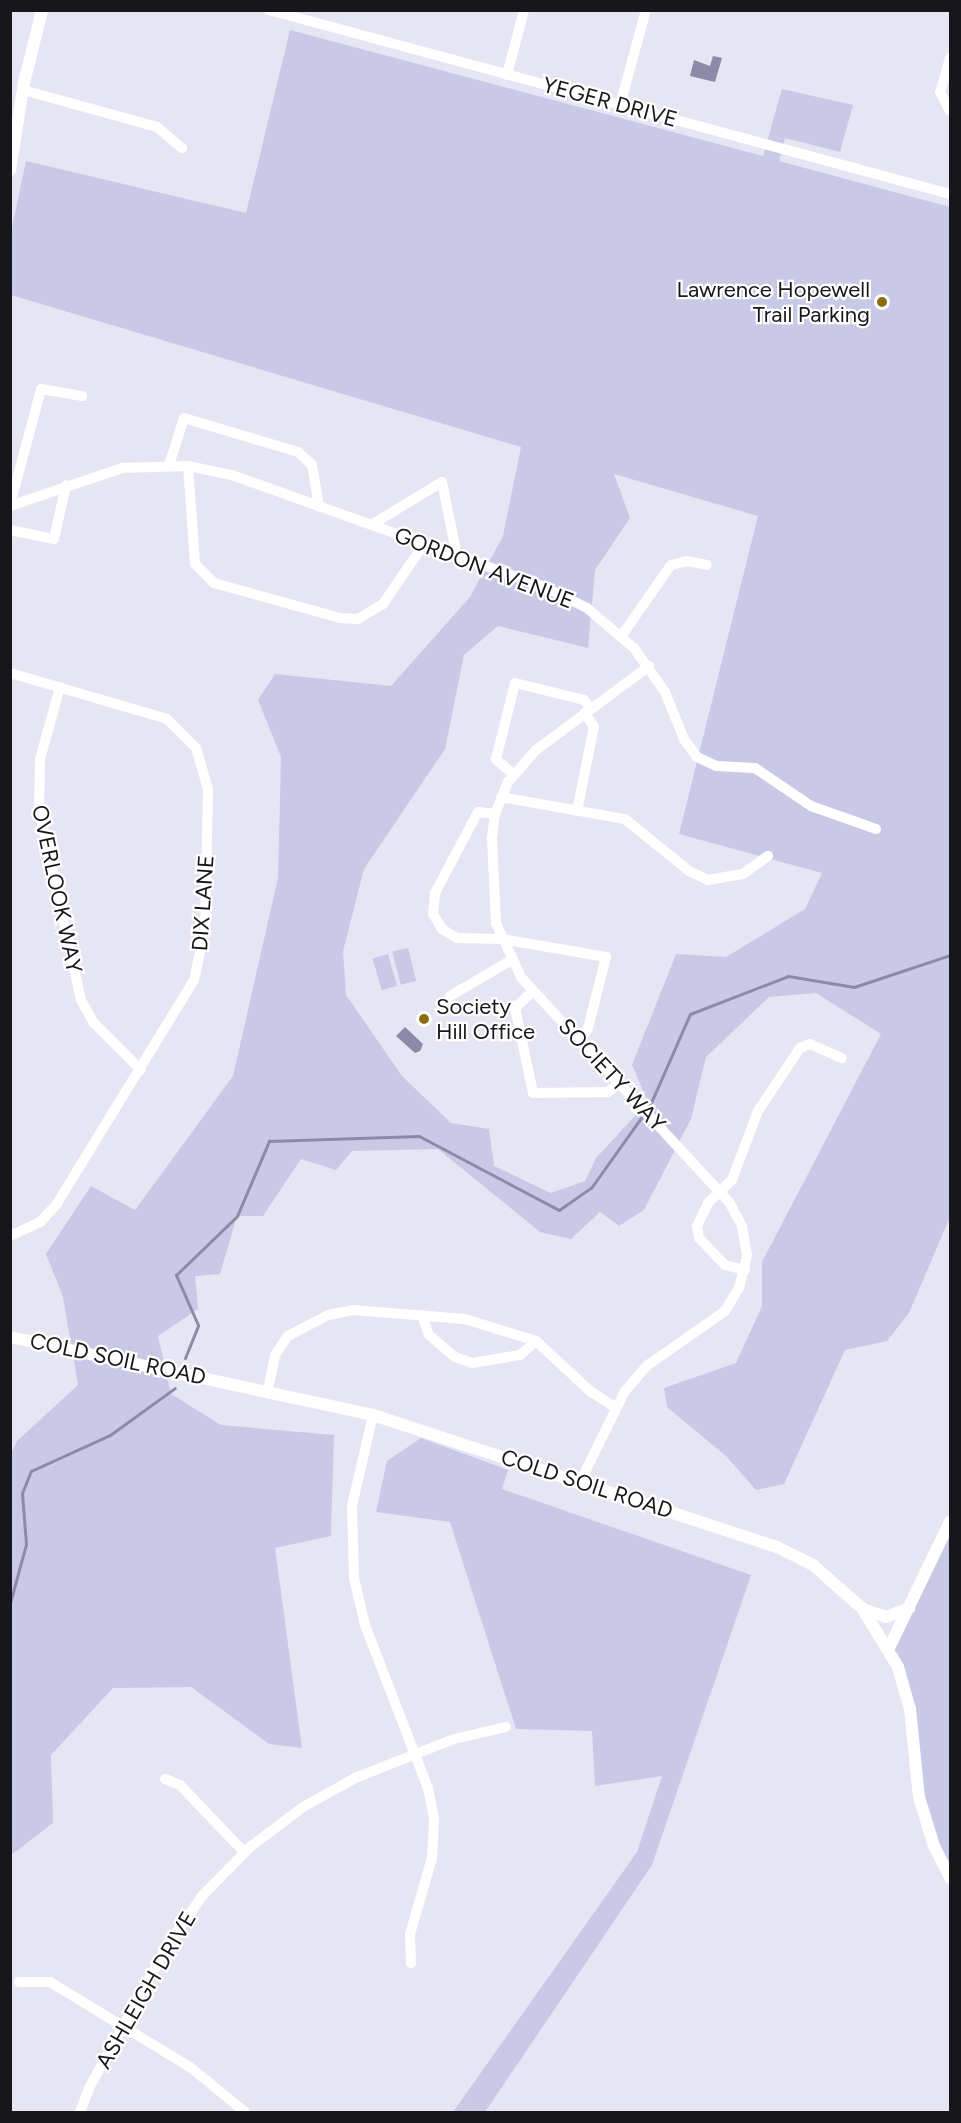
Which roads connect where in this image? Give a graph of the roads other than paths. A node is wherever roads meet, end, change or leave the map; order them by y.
1 (42, 10) edge
2 (269, 10) edge
3 (524, 10) edge
4 (646, 10) edge
5 (951, 58) edge
6 (507, 75) junction
7 (23, 90) junction
8 (620, 105) junction
9 (951, 111) edge
10 (12, 141) edge
11 (182, 148) dead end
12 (10, 171) edge
13 (951, 194) edge
14 (82, 396) dead end
15 (169, 465) junction
16 (188, 466) junction
17 (66, 485) junction
18 (10, 505) edge
19 (319, 506) junction
20 (371, 525) junction
21 (10, 530) edge
22 (424, 544) junction
23 (457, 556) junction
24 (707, 565) dead end
25 (622, 635) junction
26 (649, 666) junction
27 (10, 673) edge
28 (60, 687) junction
29 (588, 711) junction
30 (513, 774) junction
31 (501, 797) junction
32 (577, 811) junction
33 (495, 814) junction
34 (876, 829) dead end
35 (768, 856) dead end
36 (501, 939) junction
37 (510, 961) junction
38 (533, 991) junction
39 (450, 996) dead end
40 (580, 1041) junction
41 (842, 1058) dead end
42 (141, 1070) junction
43 (620, 1083) junction
44 (720, 1192) junction
45 (10, 1236) edge
46 (745, 1269) junction
47 (422, 1315) junction
48 (10, 1337) edge
49 (537, 1341) junction
50 (268, 1389) junction
51 (616, 1408) junction
52 (373, 1415) junction
53 (580, 1482) junction
54 (951, 1522) edge
55 (862, 1608) junction
56 (909, 1608) junction
57 (889, 1648) junction
58 (506, 1726) dead end
59 (415, 1753) junction
60 (165, 1779) dead end
61 (244, 1852) junction
62 (951, 1878) edge
63 (411, 1963) dead end
64 (19, 1982) dead end
65 (123, 2027) junction
66 (80, 2112) edge
67 (245, 2112) edge

1 - 7 street
2 - 6 street, YEGER DRIVE
3 - 6 street
4 - 8 street
5 - 9 street
6 - 8 street, YEGER DRIVE
7 - 10 street
7 - 11 street
8 - 13 street, YEGER DRIVE
10 - 12 street
14 - 18 street
15 - 16 street, GORDON AVENUE
15 - 17 street, GORDON AVENUE
15 - 19 street
16 - 19 street, GORDON AVENUE
16 - 22 street
17 - 18 street, GORDON AVENUE
17 - 21 street
19 - 20 street, GORDON AVENUE
20 - 22 street, GORDON AVENUE
20 - 23 street
22 - 23 street, GORDON AVENUE
23 - 25 street, GORDON AVENUE
24 - 25 street
25 - 26 street, GORDON AVENUE
26 - 29 street, SOCIETY WAY
26 - 34 street, GORDON AVENUE
27 - 28 street, DIX LANE
28 - 42 street, OVERLOOK WAY
28 - 42 street, DIX LANE
29 - 30 street, SOCIETY WAY
29 - 30 street
29 - 32 street
30 - 31 street, SOCIETY WAY
31 - 32 street
31 - 33 street, SOCIETY WAY
32 - 35 street
33 - 36 street, SOCIETY WAY
33 - 36 street
36 - 37 street, SOCIETY WAY
36 - 40 street
37 - 38 street, SOCIETY WAY
37 - 39 street
38 - 40 street, SOCIETY WAY
38 - 43 street
40 - 43 street, SOCIETY WAY
41 - 44 street
42 - 45 street, DIX LANE
43 - 44 street, SOCIETY WAY
44 - 46 street, SOCIETY WAY
44 - 46 street
46 - 51 street, SOCIETY WAY
47 - 49 street
47 - 49 street
47 - 50 street
48 - 50 street, COLD SOIL ROAD
49 - 51 street
50 - 52 street, COLD SOIL ROAD
51 - 53 street, SOCIETY WAY
52 - 53 street, COLD SOIL ROAD
52 - 59 street
53 - 55 street, COLD SOIL ROAD
54 - 56 street
55 - 56 street
55 - 57 street, COLD SOIL ROAD
56 - 57 street
57 - 62 street, COLD SOIL ROAD
58 - 59 street, ASHLEIGH DRIVE
59 - 61 street, ASHLEIGH DRIVE
59 - 63 street
60 - 61 street
61 - 65 street, ASHLEIGH DRIVE
64 - 65 street
65 - 66 street, ASHLEIGH DRIVE
65 - 67 street

